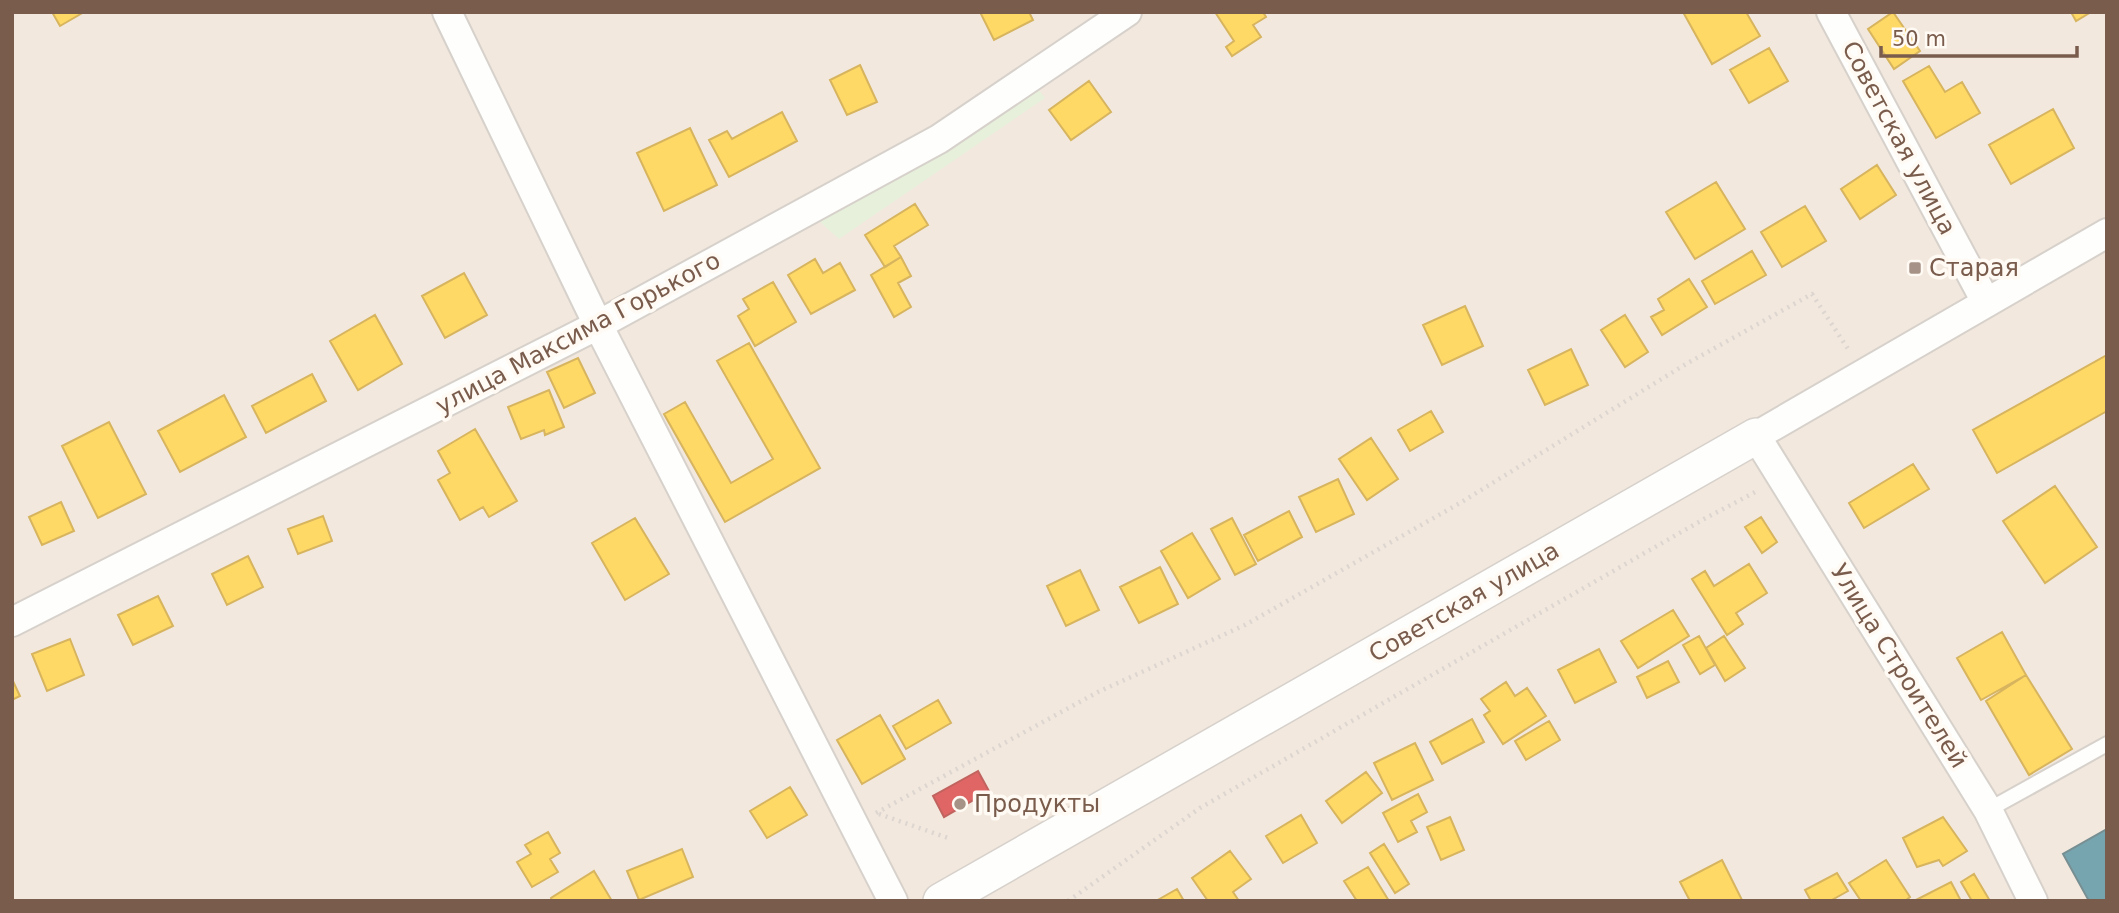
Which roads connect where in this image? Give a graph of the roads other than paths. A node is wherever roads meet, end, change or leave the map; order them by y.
1 (447, 12) edge
2 (1127, 12) edge
3 (1831, 12) edge
4 (2107, 233) edge
5 (1986, 302) junction
6 (598, 325) junction
7 (1756, 436) junction
8 (12, 622) edge
9 (2107, 744) edge
10 (1988, 810) junction
11 (893, 901) edge
12 (942, 901) edge
13 (2033, 901) edge

1 - 6 street
2 - 6 street, улица Максима Горького
3 - 5 street, Советская улица
4 - 5 street, Советская улица
5 - 7 street, Советская улица
6 - 8 street, улица Максима Горького
6 - 11 street
7 - 10 street, Улица Строителей
7 - 12 street, Советская улица
9 - 10 lane
10 - 13 street, Улица Строителей

